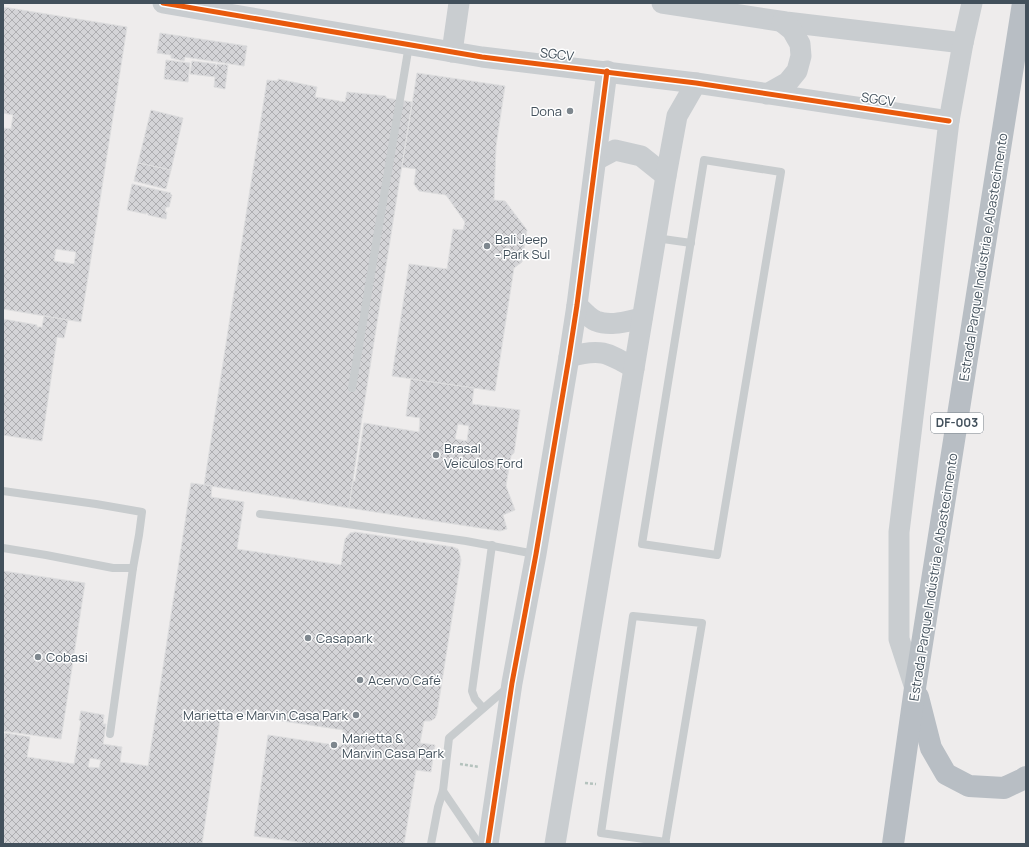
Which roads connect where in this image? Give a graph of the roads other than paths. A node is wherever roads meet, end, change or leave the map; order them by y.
1 (163, 3) edge
2 (459, 3) edge
3 (972, 3) edge
4 (1023, 3) edge
5 (675, 4) edge
6 (782, 22) junction
7 (963, 42) junction
8 (409, 44) junction
9 (452, 52) junction
10 (607, 72) junction
11 (696, 83) junction
12 (767, 94) junction
13 (949, 121) junction
14 (596, 160) junction
15 (666, 176) junction
16 (656, 238) junction
17 (691, 243) junction
18 (577, 305) junction
19 (642, 318) junction
20 (569, 357) junction
21 (634, 368) junction
22 (352, 388) dead end
23 (3, 491) edge
24 (260, 514) dead end
25 (492, 545) junction
26 (3, 548) edge
27 (536, 554) junction
28 (133, 568) junction
29 (512, 683) junction
30 (915, 688) junction
31 (483, 708) junction
32 (110, 734) dead end
33 (1026, 776) edge
34 (444, 791) junction
35 (666, 843) edge
36 (430, 844) edge
37 (479, 844) edge
38 (488, 844) edge
39 (555, 844) edge
40 (893, 844) edge

1 - 8 street, SGCV
2 - 9 street
3 - 7 street
4 - 30 highway, Estrada Parque Indústria e Abastecimento / DF-003
5 - 6 street
6 - 7 street
6 - 12 street
7 - 13 street
8 - 9 street, SGCV
8 - 22 lane
9 - 10 street, SGCV
10 - 11 street, SGCV
10 - 14 street
11 - 12 street, SGCV
11 - 15 street
12 - 13 street, SGCV
13 - 30 street
14 - 15 street
14 - 18 street
15 - 16 street
16 - 17 lane
16 - 19 street
17 - 17 lane
18 - 19 street
18 - 20 street
19 - 21 street
20 - 21 street
20 - 27 street
21 - 39 street
23 - 28 lane
24 - 25 lane
25 - 27 lane
25 - 31 lane
26 - 28 lane
27 - 29 street
28 - 32 lane
29 - 31 lane
29 - 38 street
30 - 33 highway
30 - 40 highway, Estrada Parque Indústria e Abastecimento / DF-003
31 - 34 lane
34 - 36 lane
34 - 37 lane
35 - 35 lane

